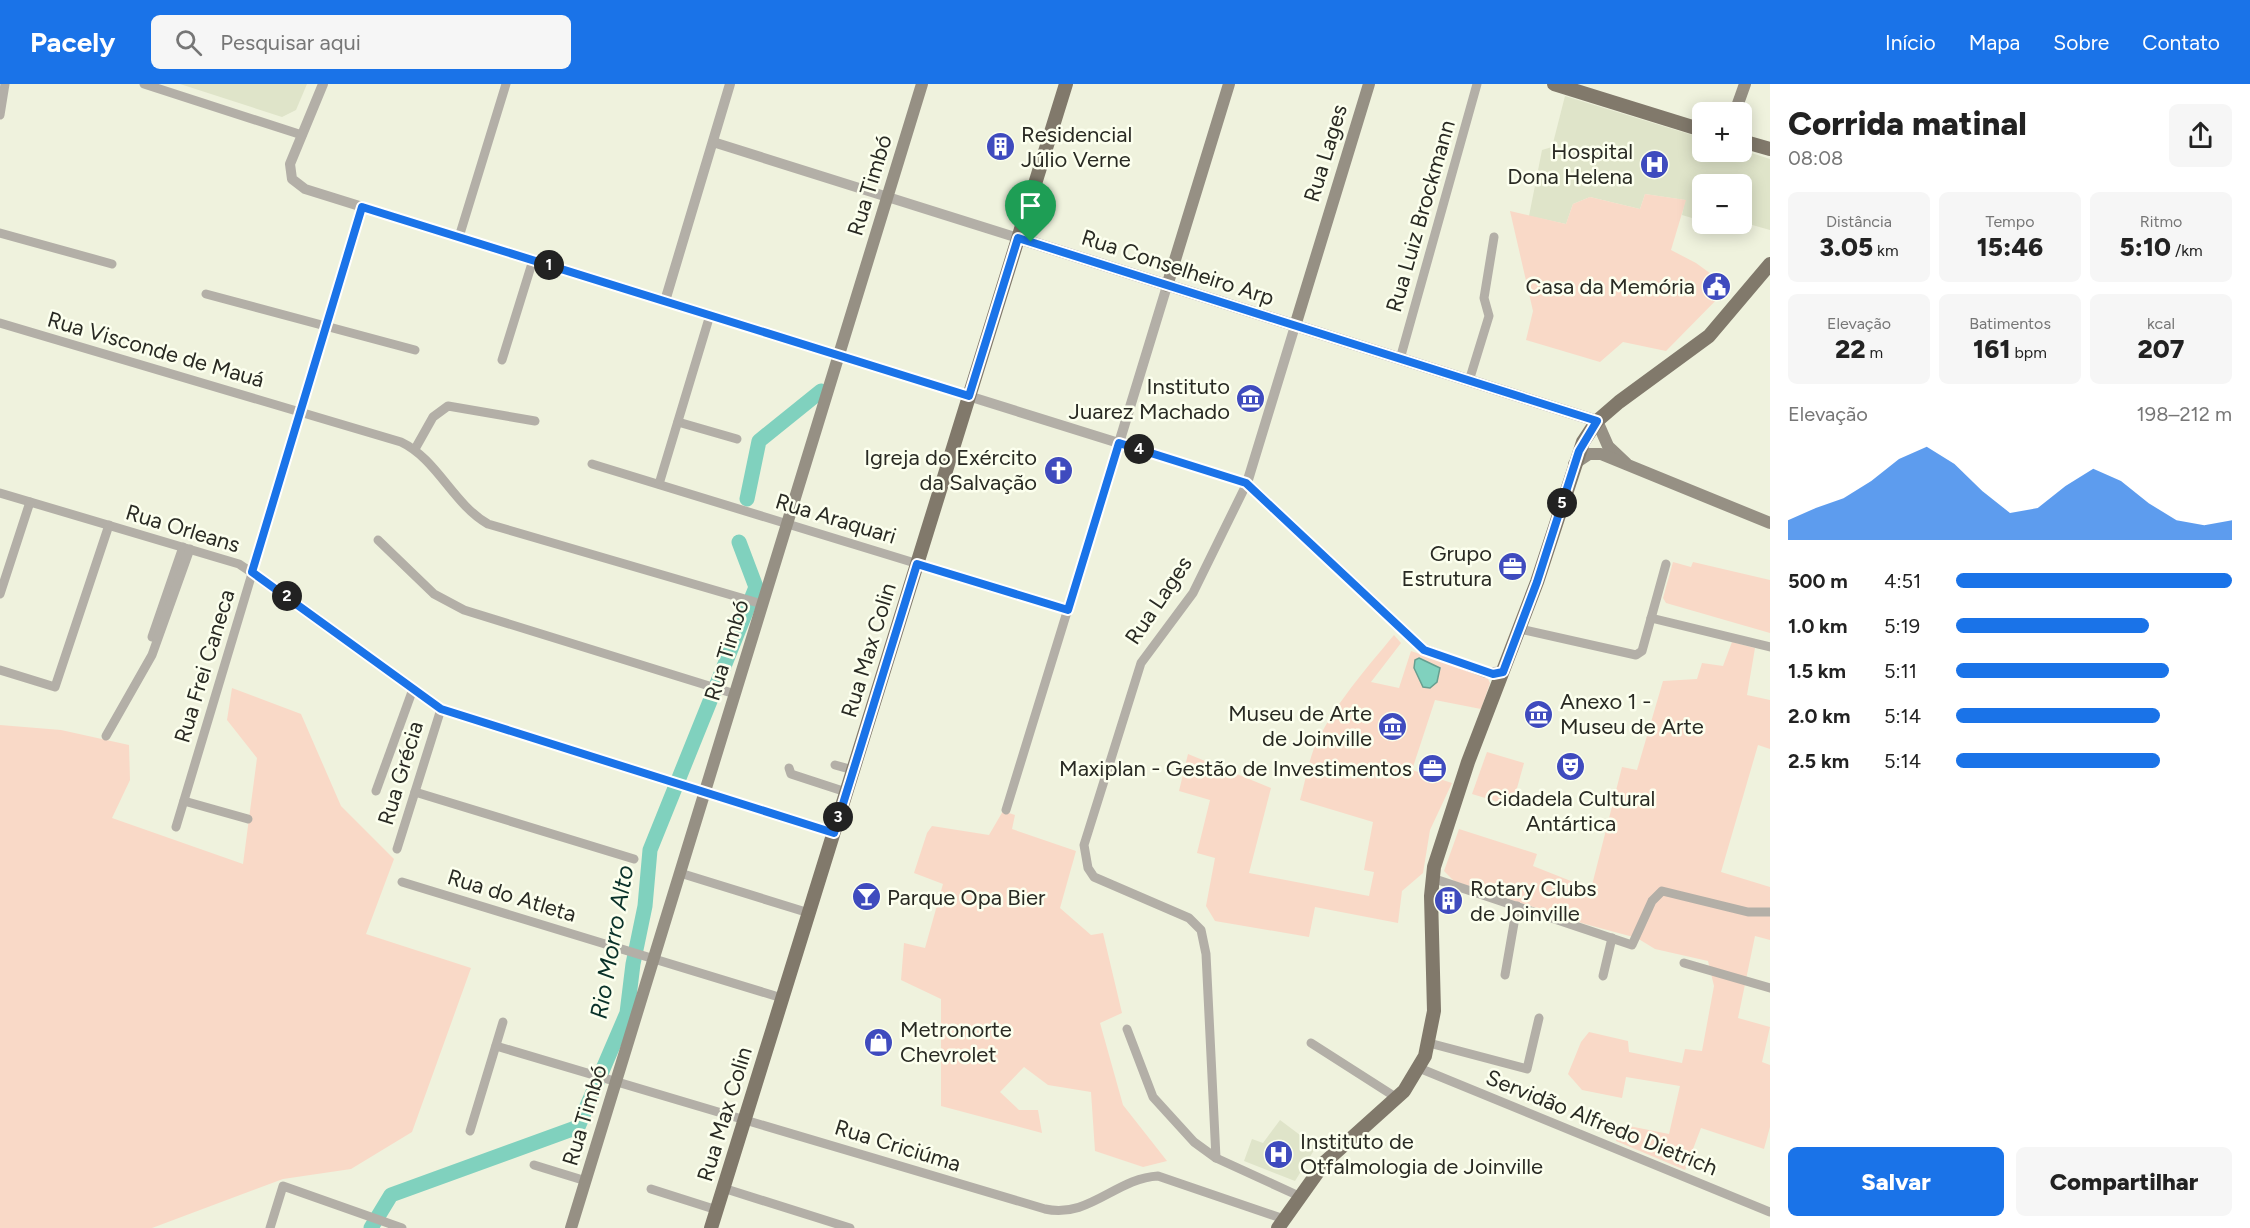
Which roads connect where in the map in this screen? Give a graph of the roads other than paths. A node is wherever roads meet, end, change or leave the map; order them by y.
1 (5, 84) edge
2 (144, 84) edge
3 (323, 84) edge
4 (506, 84) edge
5 (730, 84) edge
6 (922, 84) edge
7 (1066, 84) edge
8 (1229, 84) edge
9 (1368, 84) edge
10 (1477, 84) edge
11 (1554, 84) edge
12 (1745, 84) edge
13 (1579, 88) edge
14 (1739, 102) edge
15 (0, 115) edge
16 (1692, 127) edge
17 (302, 135) junction
18 (713, 142) junction
19 (1752, 144) edge
20 (1770, 149) edge
21 (887, 197) junction
22 (362, 207) junction
23 (0, 233) edge
24 (459, 237) junction
25 (1494, 237) dead end
26 (1018, 238) junction
27 (533, 260) junction
28 (112, 264) dead end
29 (1770, 264) edge
30 (1167, 285) junction
31 (206, 294) dead end
32 (665, 302) junction
33 (710, 315) junction
34 (0, 323) edge
35 (326, 326) junction
36 (1295, 326) junction
37 (415, 350) dead end
38 (839, 356) junction
39 (1400, 359) junction
40 (502, 360) dead end
41 (1469, 381) junction
42 (969, 396) junction
43 (301, 411) junction
44 (535, 421) dead end
45 (1597, 421) junction
46 (678, 422) junction
47 (737, 439) dead end
48 (1119, 443) junction
49 (415, 449) junction
50 (1626, 463) junction
51 (592, 464) dead end
52 (1574, 464) junction
53 (1246, 483) junction
54 (659, 484) junction
55 (0, 493) edge
56 (30, 502) junction
57 (1770, 523) edge
58 (787, 524) junction
59 (109, 525) junction
60 (378, 540) dead end
61 (187, 548) junction
62 (917, 564) junction
63 (1666, 564) dead end
64 (252, 572) junction
65 (0, 594) edge
66 (759, 603) junction
67 (1068, 610) junction
68 (1651, 618) junction
69 (1520, 629) junction
70 (152, 637) dead end
71 (1770, 647) edge
72 (0, 670) edge
73 (1503, 672) junction
74 (413, 689) junction
75 (730, 692) junction
76 (441, 709) junction
77 (106, 736) dead end
78 (835, 765) dead end
79 (789, 768) dead end
80 (853, 770) junction
81 (376, 791) dead end
82 (415, 792) junction
83 (705, 792) junction
84 (846, 792) junction
85 (184, 801) junction
86 (1006, 810) dead end
87 (248, 819) dead end
88 (176, 827) dead end
89 (834, 833) junction
90 (397, 849) dead end
91 (634, 859) dead end
92 (680, 873) junction
93 (1432, 878) junction
94 (402, 882) dead end
95 (1517, 906) junction
96 (1770, 912) edge
97 (809, 913) junction
98 (1612, 938) junction
99 (651, 958) junction
100 (1684, 963) dead end
101 (1505, 975) dead end
102 (1603, 976) dead end
103 (1770, 988) edge
104 (782, 998) junction
105 (1539, 1018) dead end
106 (504, 1022) dead end
107 (1127, 1029) dead end
108 (1311, 1042) dead end
109 (1429, 1043) junction
110 (496, 1046) junction
111 (1419, 1068) junction
112 (612, 1080) junction
113 (1397, 1098) junction
114 (745, 1120) junction
115 (470, 1131) dead end
116 (1216, 1158) junction
117 (534, 1165) dead end
118 (586, 1181) junction
119 (723, 1188) junction
120 (651, 1189) dead end
121 (1299, 1196) junction
122 (717, 1210) junction
123 (1770, 1212) edge
124 (1281, 1223) edge
125 (270, 1228) edge
126 (402, 1228) edge
127 (571, 1228) edge
128 (711, 1228) edge
129 (850, 1228) edge

1 - 15 street
2 - 17 street
3 - 17 street
4 - 24 street
5 - 18 street
6 - 21 main road, Rua Timbó
7 - 26 main road, Rua Max Colin
8 - 30 main road
9 - 36 main road, Rua Lages
10 - 39 street, Rua Luiz Brockmann
11 - 13 main road
12 - 14 main road
13 - 16 main road
17 - 22 street
18 - 21 street, Rua Conselheiro Arp
18 - 32 street
19 - 20 main road
21 - 26 street, Rua Conselheiro Arp
21 - 38 main road, Rua Timbó
22 - 24 street
22 - 35 street, Rua Frei Caneca
23 - 28 street
24 - 27 street
25 - 41 street
26 - 30 main road, Rua Conselheiro Arp
26 - 42 main road, Rua Max Colin
27 - 32 street
27 - 40 street
29 - 45 main road
30 - 36 main road, Rua Conselheiro Arp
30 - 48 street
31 - 35 street
32 - 33 street
33 - 38 street
33 - 46 street
34 - 43 street, Rua Visconde de Mauá
35 - 37 street
35 - 43 street, Rua Frei Caneca
36 - 39 main road, Rua Conselheiro Arp
36 - 53 street, Rua Lages
38 - 42 street
38 - 58 main road, Rua Timbó
39 - 41 main road, Rua Conselheiro Arp
41 - 45 main road, Rua Conselheiro Arp
42 - 48 street
42 - 62 main road, Rua Max Colin
43 - 49 street, Rua Visconde de Mauá
43 - 64 street, Rua Frei Caneca
44 - 49 street
45 - 50 main road
45 - 52 main road
46 - 47 street
46 - 54 street
48 - 53 street
48 - 67 street
49 - 66 street
50 - 52 main road
50 - 57 main road
51 - 54 street, Rua Araquari
52 - 69 main road
53 - 73 street
53 - 116 street, Rua Lages
54 - 58 street, Rua Araquari
55 - 56 street, Rua Orleans
56 - 59 street, Rua Orleans
56 - 65 street
58 - 62 street, Rua Araquari
58 - 66 main road, Rua Timbó
59 - 61 street, Rua Orleans
59 - 72 street
60 - 75 street
61 - 64 street, Rua Orleans
61 - 70 street
61 - 77 street
62 - 67 street, Rua Araquari
62 - 80 main road, Rua Max Colin
63 - 68 street
64 - 74 street, Rua Orleans
64 - 85 street, Rua Frei Caneca
66 - 75 main road, Rua Timbó
67 - 86 street
68 - 69 street
68 - 71 street
69 - 73 main road
73 - 93 main road
74 - 76 street, Rua Orleans
74 - 81 street
75 - 83 main road, Rua Timbó
76 - 82 street, Rua Grécia
76 - 83 street, Rua Orleans
78 - 80 street
79 - 84 street
80 - 84 main road, Rua Max Colin
82 - 90 street, Rua Grécia
82 - 91 street
83 - 89 street, Rua Orleans
83 - 92 main road, Rua Timbó
84 - 89 main road, Rua Max Colin
85 - 87 street
85 - 88 street, Rua Frei Caneca
89 - 97 main road, Rua Max Colin
92 - 97 street
92 - 99 main road, Rua Timbó
93 - 95 street
93 - 109 main road
94 - 99 street, Rua do Atleta
95 - 98 street
95 - 101 street
96 - 98 street
97 - 104 main road, Rua Max Colin
98 - 102 street
99 - 104 street, Rua do Atleta
99 - 112 main road, Rua Timbó
100 - 103 street
104 - 114 main road, Rua Max Colin
105 - 109 street
106 - 110 street
107 - 116 street
108 - 113 street
109 - 111 main road
110 - 112 street, Rua Criciúma
110 - 115 street
111 - 113 main road
111 - 123 street, Servidão Alfredo Dietrich
112 - 114 street, Rua Criciúma
112 - 118 main road, Rua Timbó
113 - 121 main road
114 - 119 main road, Rua Max Colin
114 - 124 street, Rua Criciúma
116 - 121 street
117 - 118 street
118 - 127 main road, Rua Timbó
119 - 122 main road, Rua Max Colin
119 - 129 street
120 - 122 street
121 - 124 main road
122 - 128 main road, Rua Max Colin
125 - 126 street

